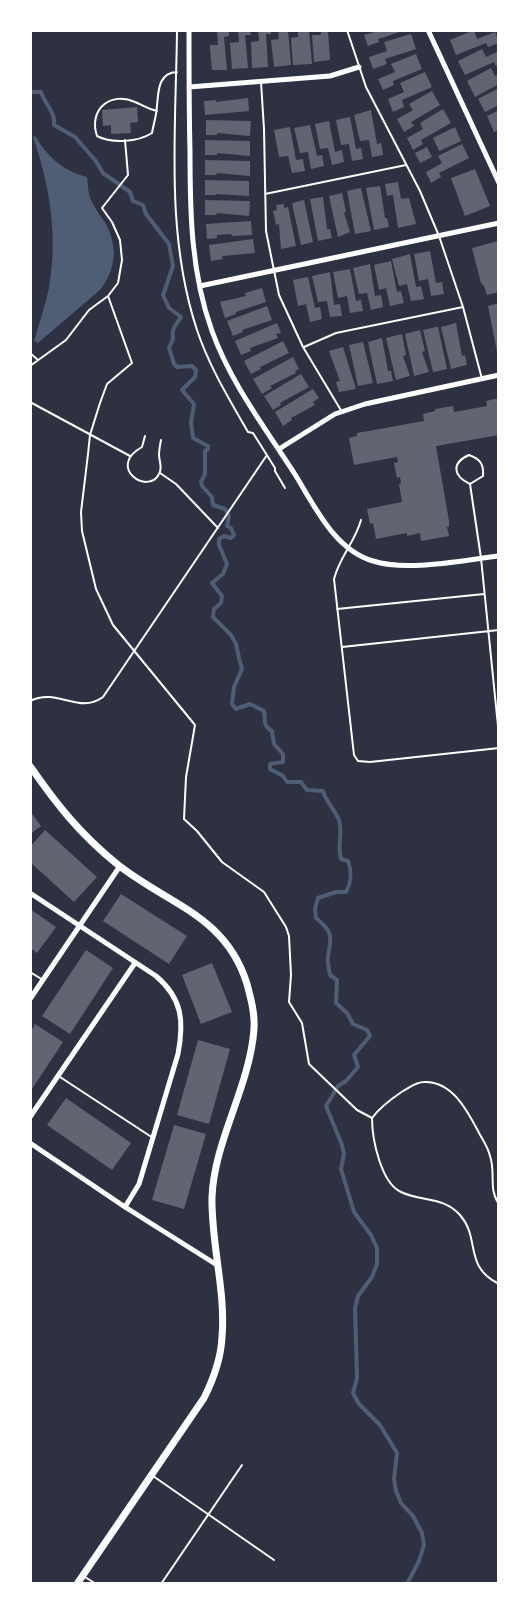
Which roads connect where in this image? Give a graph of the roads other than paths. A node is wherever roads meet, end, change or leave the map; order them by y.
1 (189, 30) edge
2 (347, 30) edge
3 (428, 30) edge
4 (358, 67) junction
5 (261, 81) junction
6 (189, 87) junction
7 (406, 165) junction
8 (499, 183) edge
9 (265, 194) junction
10 (499, 223) edge
11 (439, 236) junction
12 (273, 270) junction
13 (200, 285) junction
14 (463, 307) junction
15 (303, 347) junction
16 (499, 375) edge
17 (482, 379) junction
18 (342, 412) junction
19 (279, 449) junction
20 (470, 484) junction
21 (361, 520) dead end
22 (347, 547) junction
23 (499, 556) edge
24 (481, 558) junction
25 (484, 594) junction
26 (337, 609) junction
27 (499, 630) edge
28 (488, 631) junction
29 (342, 646) junction
30 (499, 736) edge
31 (499, 748) edge
32 (30, 766) edge
33 (120, 866) junction
34 (30, 893) edge
35 (80, 927) junction
36 (135, 963) junction
37 (30, 972) edge
38 (43, 980) junction
39 (30, 999) edge
40 (58, 1076) junction
41 (30, 1117) edge
42 (153, 1138) junction
43 (30, 1143) edge
44 (124, 1208) junction
45 (217, 1264) junction
46 (242, 1465) dead end
47 (151, 1475) junction
48 (209, 1514) junction
49 (274, 1560) dead end
50 (83, 1575) junction
51 (77, 1584) edge
52 (96, 1584) edge
53 (161, 1584) edge

1 - 6 street
2 - 4 lane
3 - 8 street
4 - 5 street
4 - 7 lane
5 - 6 street
5 - 9 lane
6 - 13 street
7 - 9 lane
7 - 11 lane
9 - 12 lane
10 - 11 street
11 - 12 street
11 - 14 lane
12 - 13 street
12 - 15 lane
13 - 19 street
14 - 15 lane
14 - 17 lane
15 - 18 lane
16 - 17 street
17 - 18 street
18 - 19 street
19 - 22 street
20 - 20 lane
20 - 24 lane
21 - 22 lane
22 - 24 street
22 - 26 lane
23 - 24 street
24 - 25 lane
25 - 26 lane
25 - 28 lane
26 - 29 lane
27 - 28 lane
28 - 29 lane
28 - 30 lane
29 - 31 lane
32 - 33 street
33 - 35 street
33 - 45 street
34 - 35 street
35 - 36 street
35 - 38 street
36 - 40 street
36 - 42 street
37 - 38 lane
38 - 39 street
40 - 41 street
40 - 42 lane
42 - 44 street
43 - 44 street
44 - 45 street
45 - 47 street
46 - 48 lane
47 - 48 lane
47 - 50 street
48 - 49 lane
48 - 53 lane
50 - 51 street
50 - 52 lane

